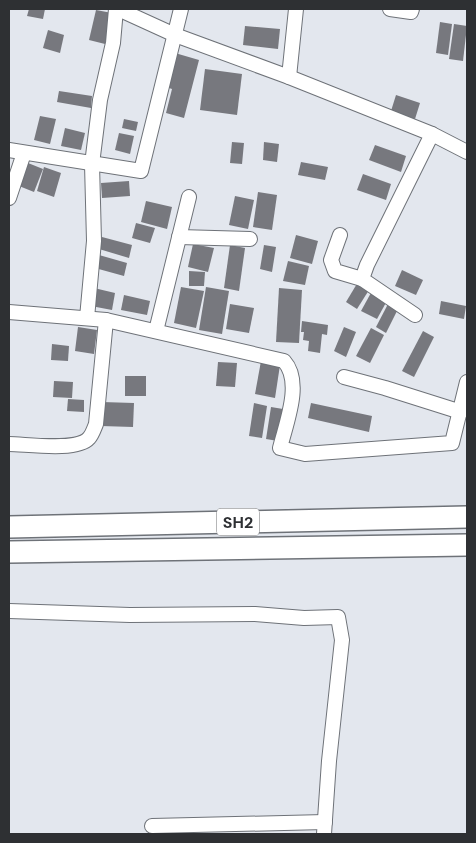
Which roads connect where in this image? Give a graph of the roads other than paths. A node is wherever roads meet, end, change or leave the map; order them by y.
1 (117, 9) edge
2 (181, 9) edge
3 (296, 9) edge
4 (390, 9) edge
5 (412, 9) edge
6 (174, 35) junction
7 (289, 77) junction
8 (432, 134) junction
9 (9, 150) edge
10 (467, 152) edge
11 (24, 153) junction
12 (92, 164) junction
13 (189, 197) dead end
14 (9, 198) edge
15 (340, 236) dead end
16 (179, 237) junction
17 (250, 239) dead end
18 (362, 279) junction
19 (9, 312) edge
20 (415, 315) dead end
21 (87, 318) junction
22 (106, 320) junction
23 (156, 331) junction
24 (344, 377) dead end
25 (467, 382) edge
26 (461, 412) junction
27 (9, 444) edge
28 (467, 517) edge
29 (9, 528) edge
30 (467, 545) edge
31 (9, 552) edge
32 (9, 611) edge
33 (152, 826) dead end
34 (325, 828) edge

1 - 6 street
1 - 12 street
2 - 6 street
3 - 7 street
4 - 5 street
6 - 7 street
6 - 12 street
7 - 8 street
8 - 10 street
8 - 18 street
9 - 11 street
11 - 12 street
11 - 14 street
12 - 21 street
13 - 16 street
15 - 18 street
16 - 17 street
16 - 23 street
18 - 20 street
19 - 21 street
21 - 22 street
22 - 23 street
22 - 27 street
23 - 26 street
24 - 26 street
25 - 26 street
28 - 29 main road, SH2
30 - 31 main road, SH2
32 - 34 street
33 - 34 street

